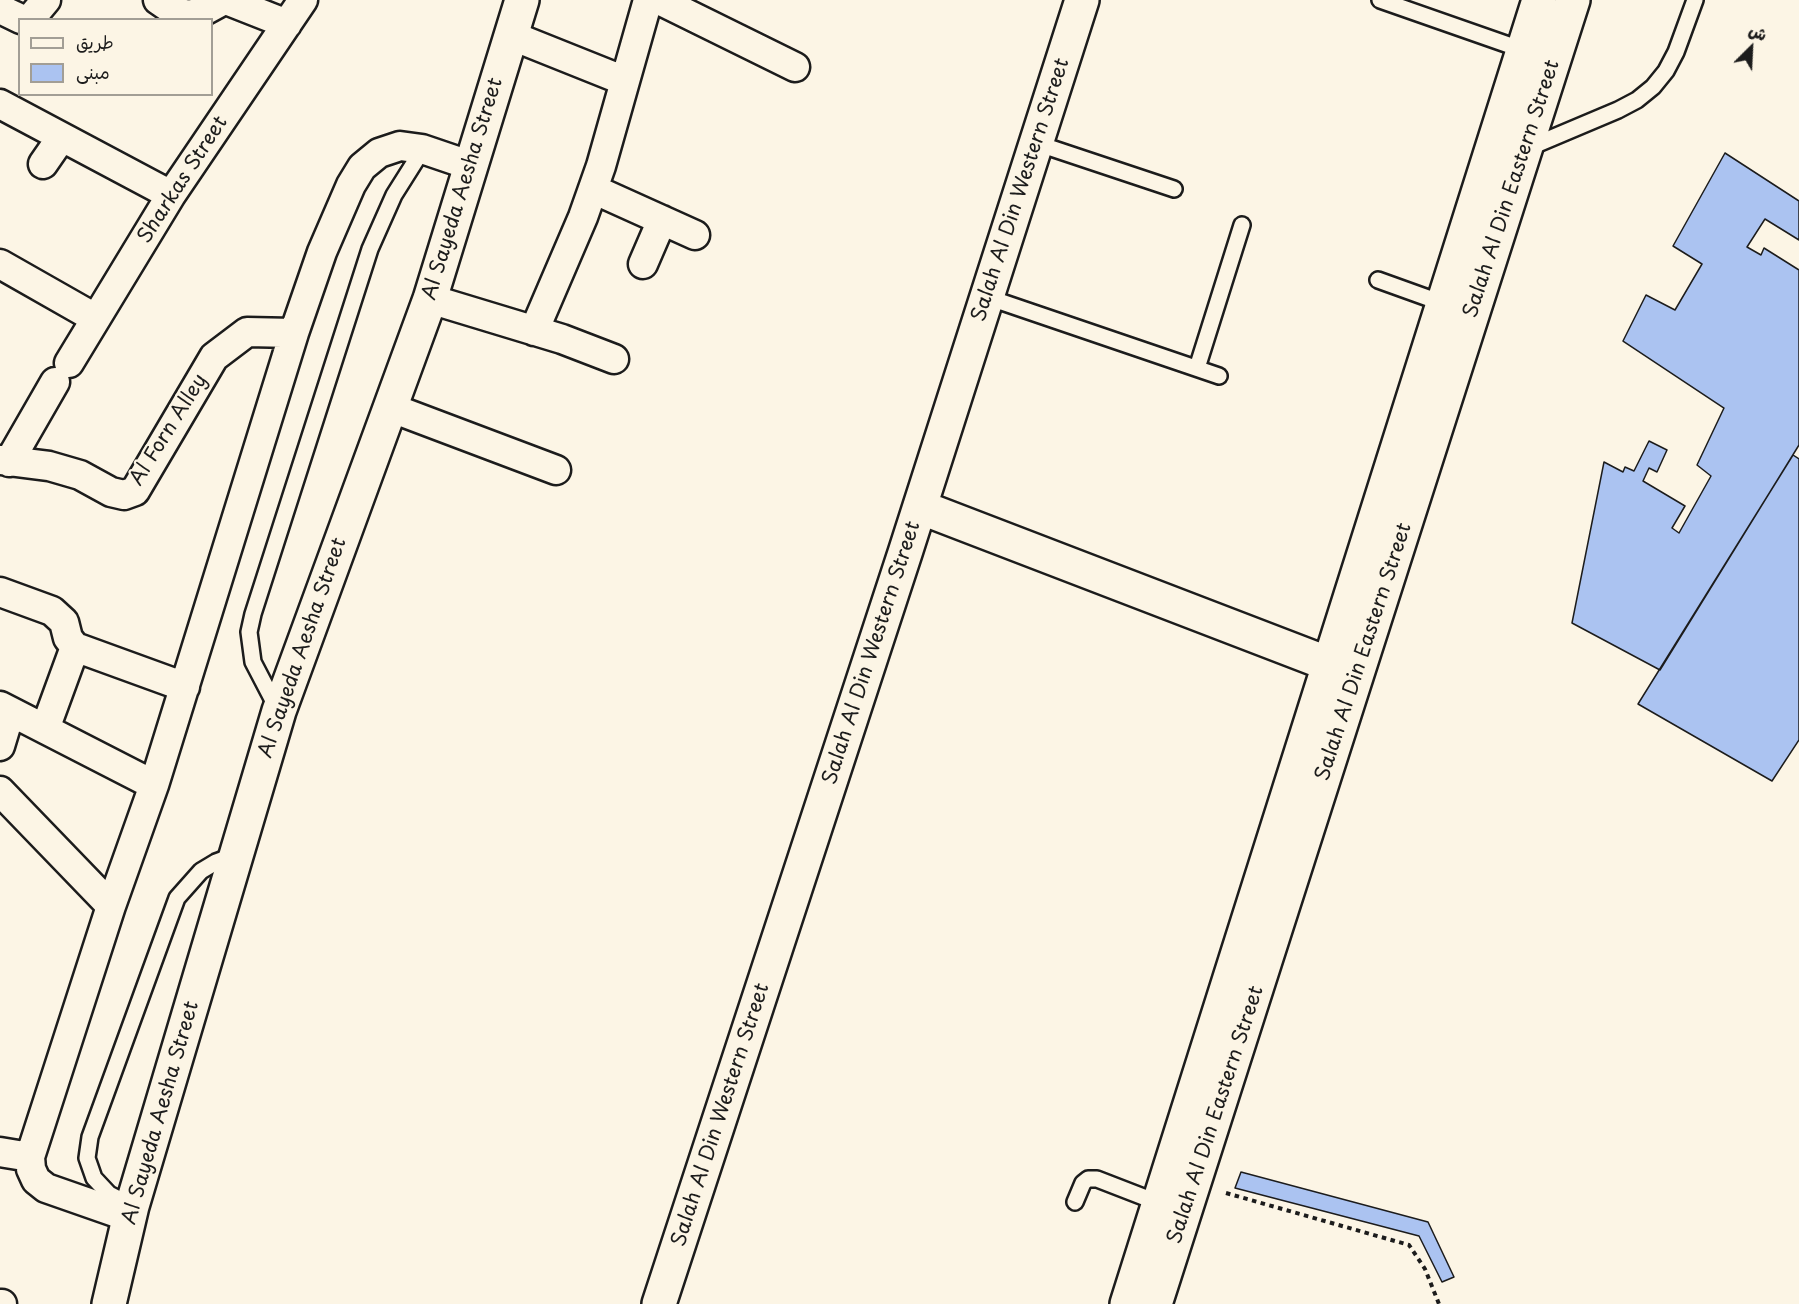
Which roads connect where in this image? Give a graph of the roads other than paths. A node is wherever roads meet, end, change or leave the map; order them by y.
1 (46, 0) edge
2 (158, 0) edge
3 (225, 0) edge
4 (303, 0) edge
5 (522, 0) edge
6 (648, 0) edge
7 (659, 0) edge
8 (1082, 0) edge
9 (1380, 0) edge
10 (1539, 0) edge
11 (1573, 0) edge
12 (1695, 0) edge
13 (687, 7) edge
14 (0, 9) edge
15 (19, 18) edge
16 (31, 18) edge
17 (287, 24) junction
18 (510, 35) junction
19 (1523, 50) junction
20 (795, 67) dead end
21 (625, 81) junction
22 (0, 104) edge
23 (61, 138) junction
24 (1036, 143) junction
25 (423, 149) junction
26 (1525, 149) junction
27 (43, 164) dead end
28 (472, 166) junction
29 (593, 189) junction
30 (1174, 189) dead end
31 (171, 195) junction
32 (662, 220) junction
33 (1242, 225) dead end
34 (695, 235) dead end
35 (0, 264) edge
36 (643, 264) dead end
37 (1378, 280) dead end
38 (987, 297) junction
39 (430, 299) junction
40 (1442, 303) junction
41 (94, 318) junction
42 (534, 331) junction
43 (294, 333) junction
44 (614, 358) dead end
45 (1197, 368) junction
46 (1219, 376) dead end
47 (389, 407) junction
48 (4, 461) edge
49 (556, 470) dead end
50 (920, 507) junction
51 (0, 592) edge
52 (75, 647) junction
53 (1342, 670) junction
54 (185, 687) junction
55 (5, 709) edge
56 (279, 711) junction
57 (45, 729) junction
58 (0, 746) edge
59 (154, 785) junction
60 (0, 791) edge
61 (236, 855) junction
62 (111, 906) junction
63 (0, 1152) edge
64 (30, 1157) junction
65 (1075, 1202) dead end
66 (1159, 1203) junction
67 (131, 1212) junction
68 (109, 1304) edge
69 (659, 1304) edge
70 (1127, 1304) edge
71 (1155, 1304) edge

1 - 16 street
2 - 3 street
3 - 17 street
4 - 17 street, Sharkas Street
5 - 18 main road, Al Sayeda Aesha Street
6 - 21 street
7 - 13 street
8 - 24 main road, Salah Al Din Western Street
9 - 19 lane
10 - 19 main road, Salah Al Din Eastern Street
11 - 26 main road, Salah Al Din Eastern Street
12 - 26 lane
13 - 20 street
14 - 15 street
17 - 31 street, Sharkas Street
18 - 21 street
18 - 28 main road, Al Sayeda Aesha Street
19 - 40 main road, Salah Al Din Eastern Street
21 - 29 street
22 - 23 street
23 - 27 street
23 - 31 street
24 - 30 lane
24 - 38 main road, Salah Al Din Western Street
25 - 28 street
25 - 43 street
25 - 56 lane
26 - 53 main road, Salah Al Din Eastern Street
28 - 39 main road, Al Sayeda Aesha Street
29 - 32 street
29 - 42 street
31 - 41 street, Sharkas Street
32 - 34 street
32 - 36 street
33 - 45 lane
35 - 41 street
37 - 40 lane
38 - 45 lane
38 - 50 main road, Salah Al Din Western Street
39 - 42 street
39 - 47 main road, Al Sayeda Aesha Street
40 - 53 main road, Salah Al Din Eastern Street
41 - 48 street, Sharkas Street
42 - 44 street
43 - 48 street, Al Forn Alley
43 - 54 street
45 - 46 lane
47 - 49 street
47 - 56 main road, Al Sayeda Aesha Street
50 - 53 main road
50 - 69 main road, Salah Al Din Western Street
51 - 52 street
52 - 54 street
52 - 57 street
53 - 66 main road, Salah Al Din Eastern Street
53 - 71 main road, Salah Al Din Eastern Street
54 - 59 street
55 - 57 street
55 - 58 street
56 - 61 main road, Al Sayeda Aesha Street
57 - 59 street
59 - 62 street
60 - 62 street
61 - 67 main road, Al Sayeda Aesha Street
61 - 67 lane
62 - 64 street
63 - 64 street
64 - 67 street
65 - 66 lane
66 - 70 main road, Salah Al Din Eastern Street
67 - 68 main road, Al Sayeda Aesha Street

